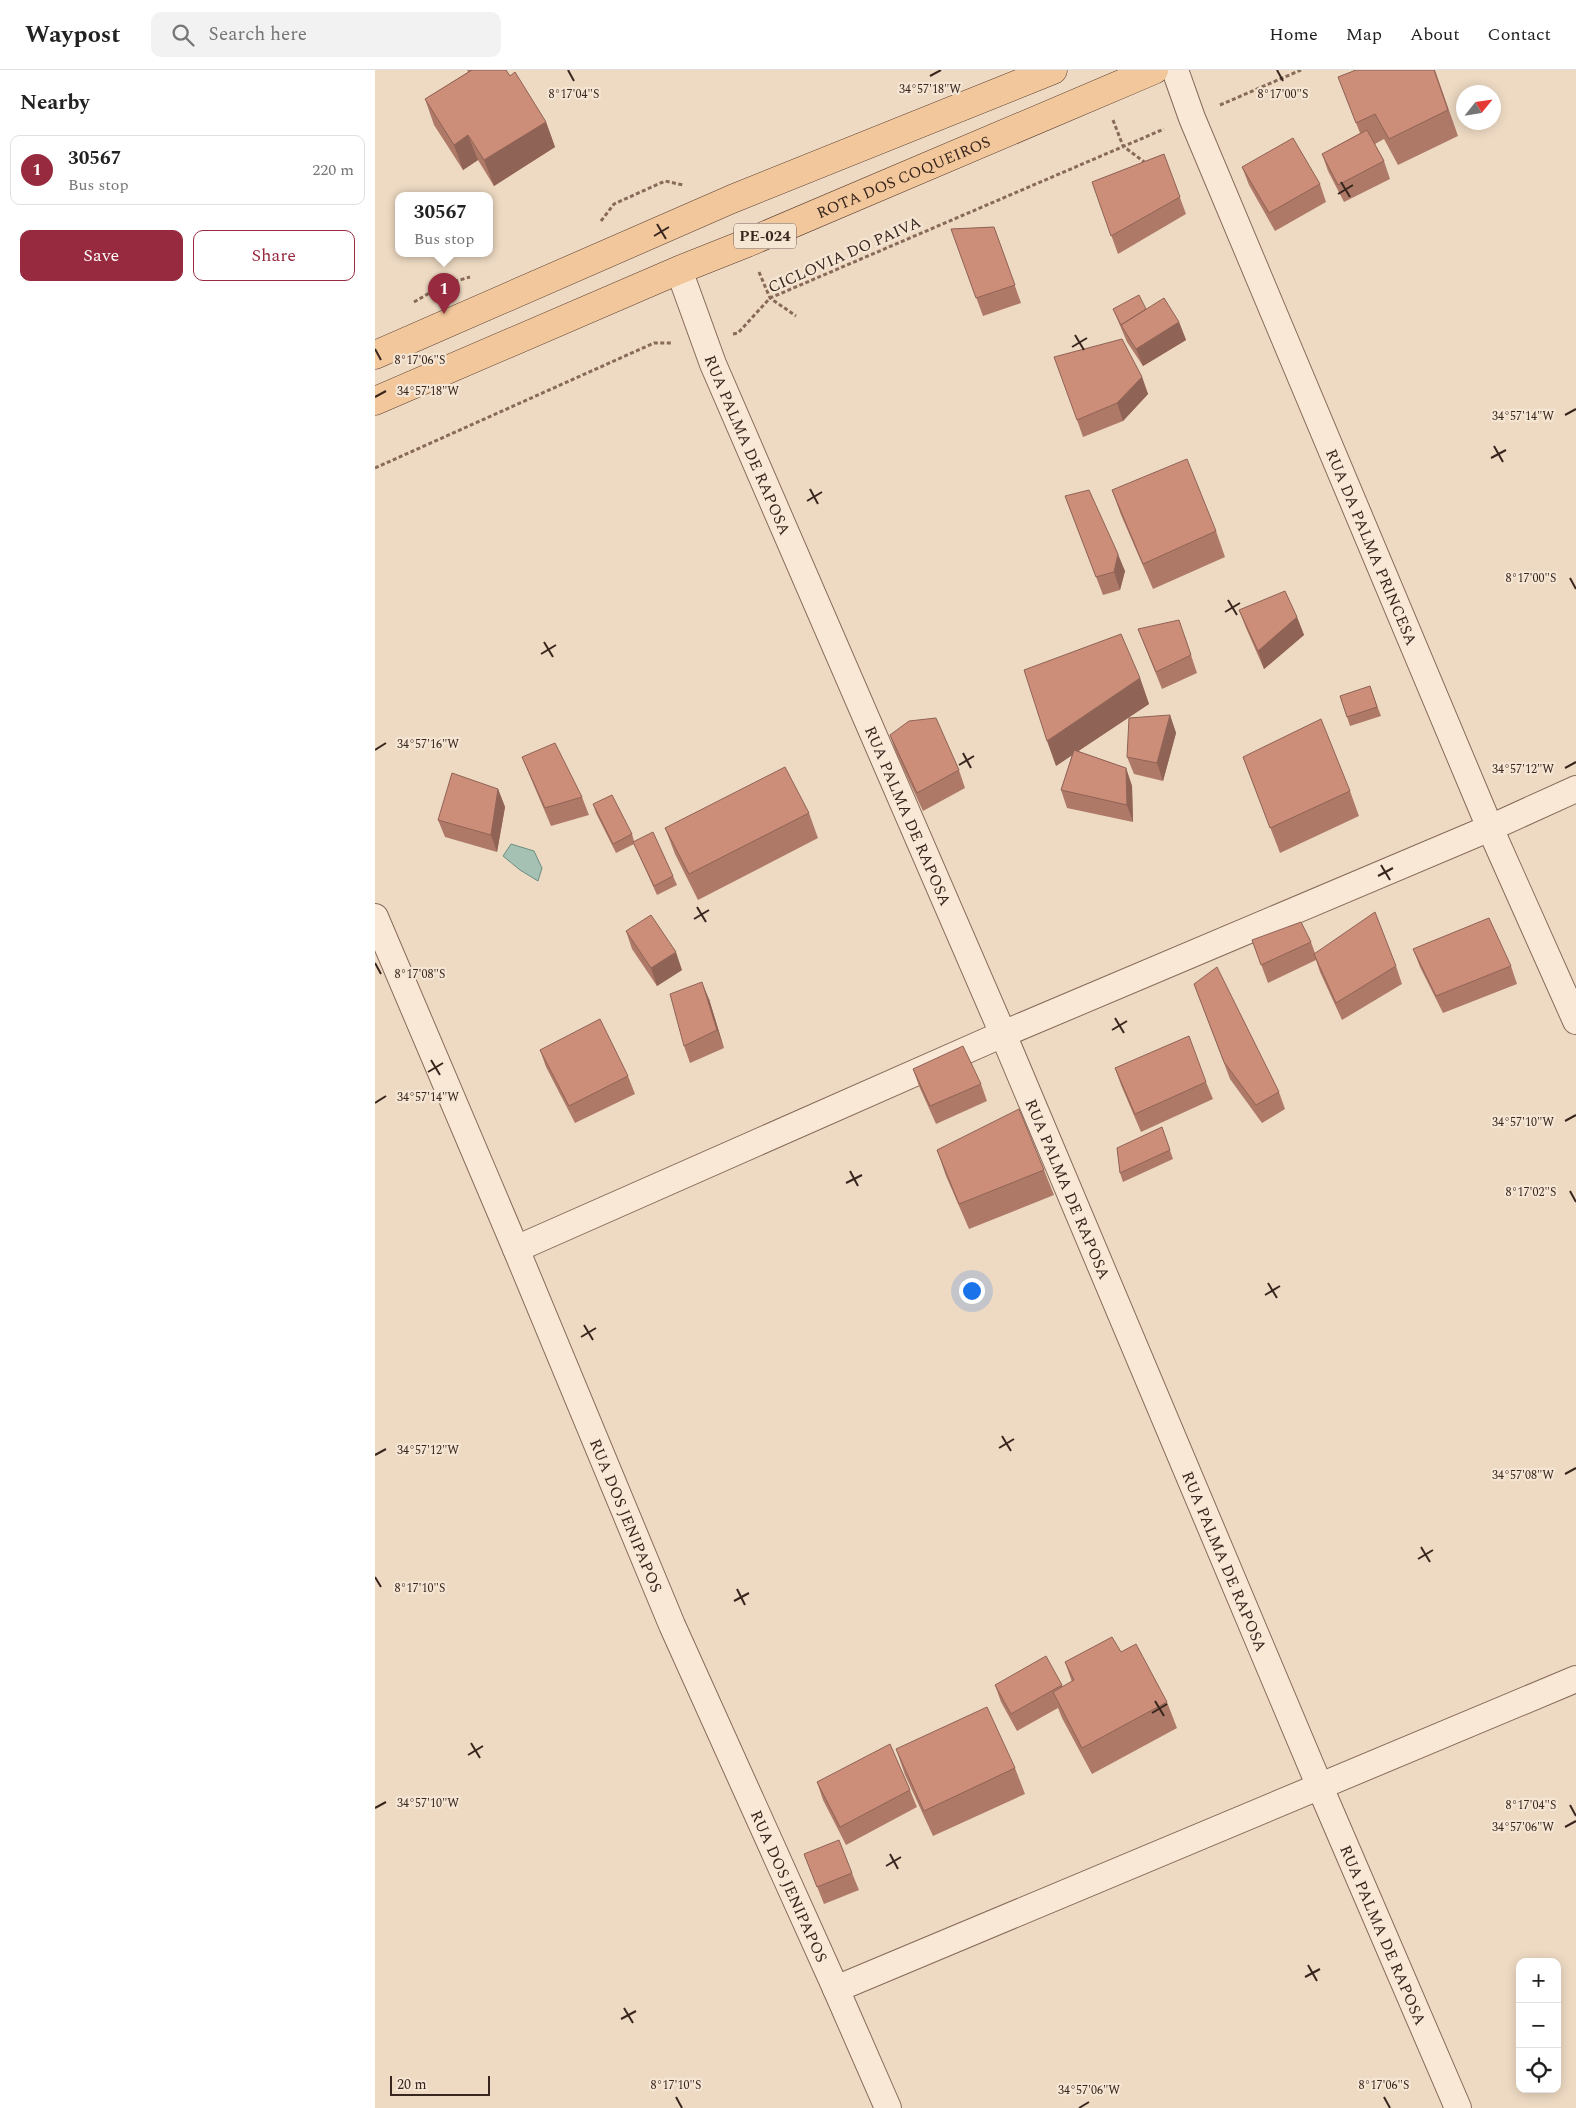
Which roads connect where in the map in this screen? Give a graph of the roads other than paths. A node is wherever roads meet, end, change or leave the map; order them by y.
1 (1053, 70) edge
2 (1155, 70) edge
3 (1175, 70) edge
4 (679, 270) junction
5 (375, 354) edge
6 (375, 401) edge
7 (1576, 789) edge
8 (1490, 828) junction
9 (375, 917) edge
10 (1576, 1021) edge
11 (1003, 1034) junction
12 (516, 1249) junction
13 (1576, 1679) edge
14 (1320, 1787) junction
15 (836, 1989) junction
16 (888, 2108) edge
17 (1458, 2108) edge

1 - 5 main road, PE-024
2 - 4 main road, ROTA DOS COQUEIROS / PE-024
3 - 8 street, RUA DA PALMA PRINCESA
4 - 6 main road, ROTA DOS COQUEIROS / PE-024
4 - 11 street, RUA PALMA DE RAPOSA
7 - 8 street
8 - 10 street, RUA DA PALMA PRINCESA
8 - 11 street
9 - 12 street, RUA DOS JENIPAPOS
11 - 12 street
11 - 14 street, RUA PALMA DE RAPOSA
12 - 15 street, RUA DOS JENIPAPOS
13 - 14 street
14 - 15 street
14 - 17 street, RUA PALMA DE RAPOSA
15 - 16 street, RUA DOS JENIPAPOS

